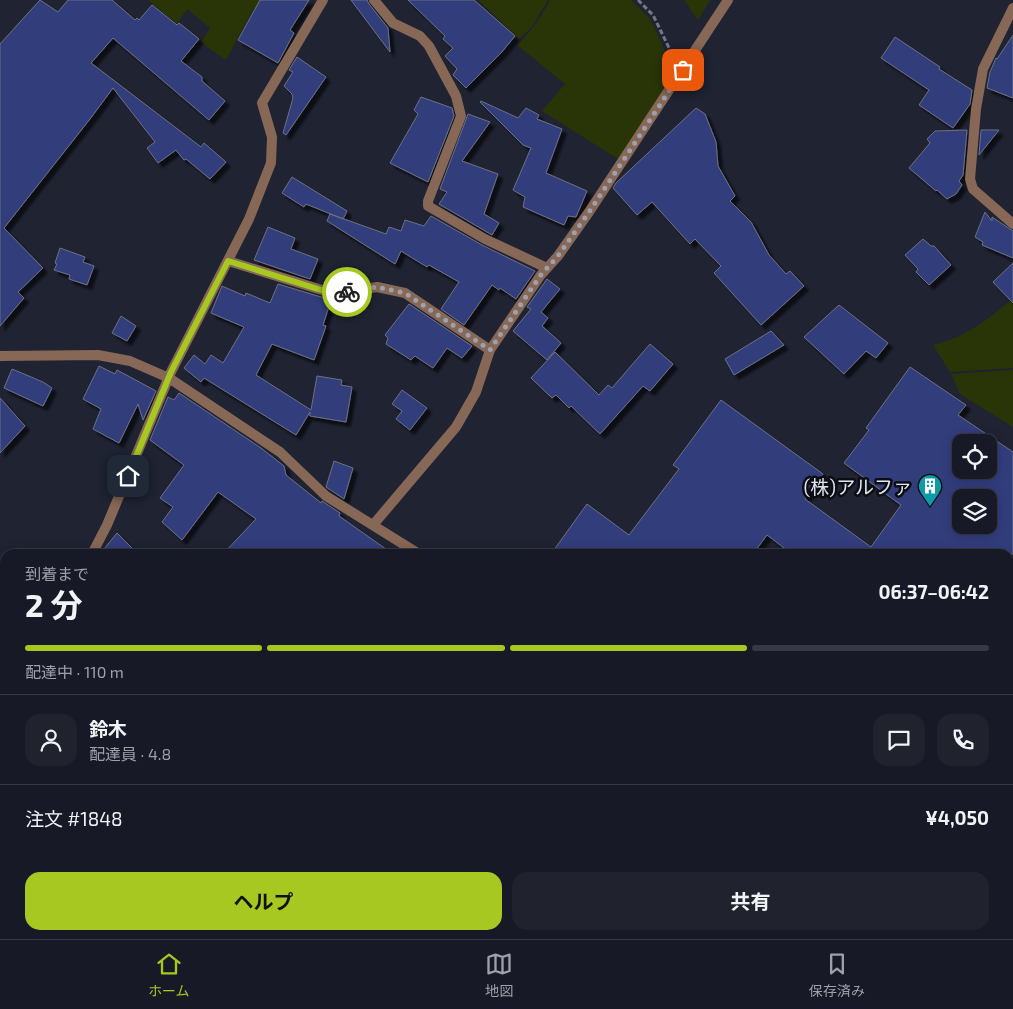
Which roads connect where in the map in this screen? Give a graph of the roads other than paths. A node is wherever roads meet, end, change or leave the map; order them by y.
1 (323, 0) edge
2 (374, 0) edge
3 (728, 0) edge
4 (1013, 8) edge
5 (1013, 224) edge
6 (228, 261) junction
7 (547, 268) junction
8 (490, 350) junction
9 (0, 356) edge
10 (169, 378) junction
11 (373, 525) junction
12 (95, 549) edge
13 (406, 549) edge

1 - 6 street
2 - 7 street
3 - 7 street
4 - 5 street
6 - 8 street
6 - 10 street
7 - 8 street
8 - 11 street
9 - 10 street
10 - 11 street
10 - 12 street
11 - 13 street

